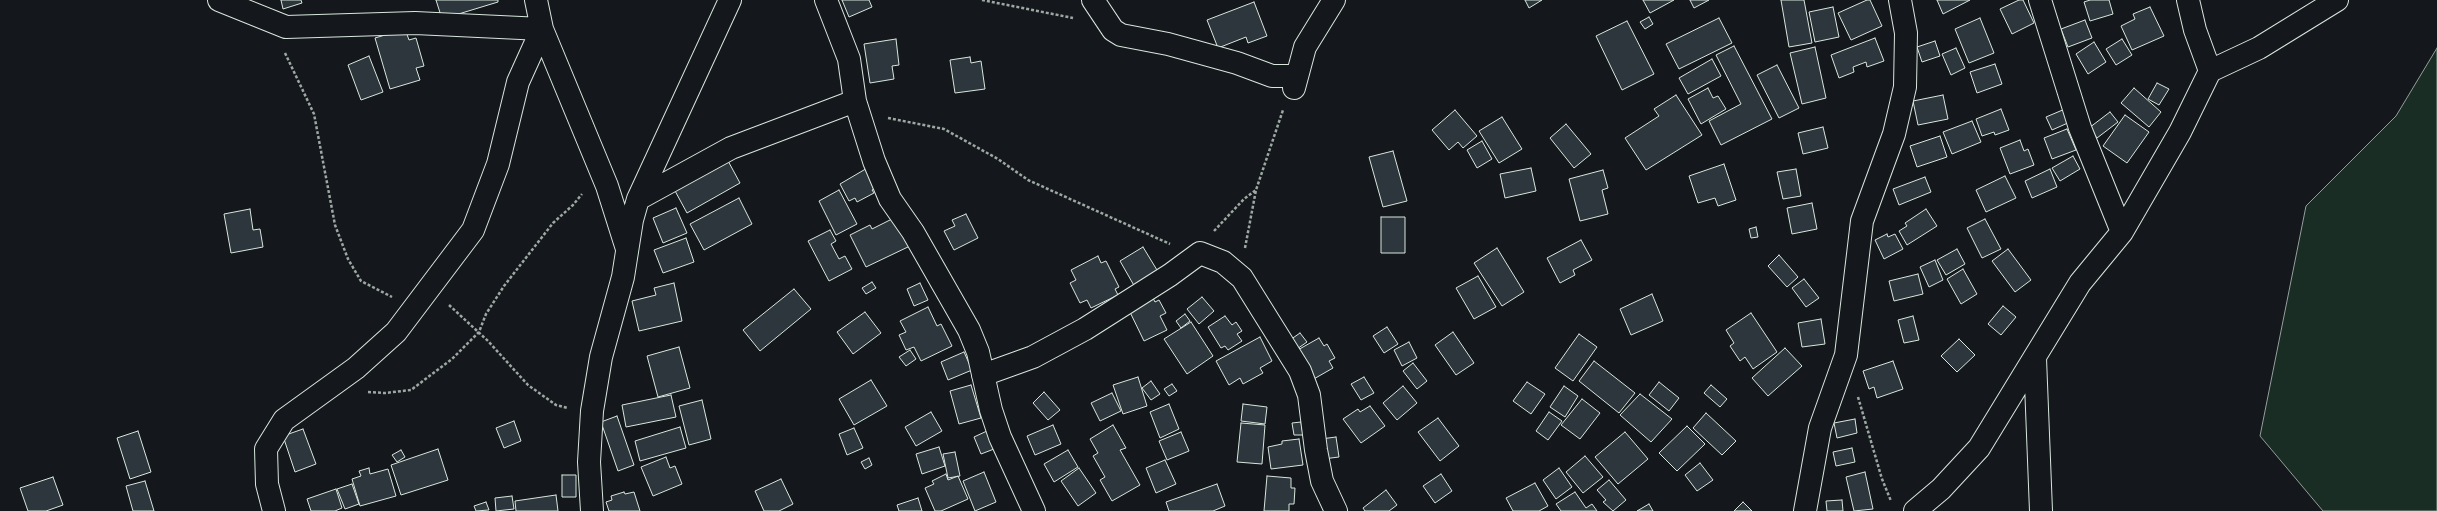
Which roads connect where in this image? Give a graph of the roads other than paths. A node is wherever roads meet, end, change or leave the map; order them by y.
1 (219, 0) edge
2 (536, 0) edge
3 (730, 0) edge
4 (826, 0) edge
5 (1093, 0) edge
6 (1334, 0) edge
7 (1900, 0) edge
8 (2040, 0) edge
9 (2188, 0) edge
10 (2337, 0) edge
11 (542, 29) junction
12 (2210, 71) junction
13 (858, 110) junction
14 (638, 199) junction
15 (2122, 232) junction
16 (626, 247) junction
17 (2035, 358) junction
18 (983, 375) junction
19 (274, 511) edge
20 (592, 511) edge
21 (1034, 511) edge
22 (1336, 511) edge
23 (1805, 511) edge
24 (1915, 511) edge
25 (2041, 511) edge

1 - 11 street
2 - 11 street
3 - 14 street
4 - 13 street
5 - 6 street
7 - 23 street
8 - 15 street
9 - 12 street
10 - 12 street
11 - 16 street
11 - 19 street
12 - 15 street
13 - 14 street
13 - 18 street
14 - 16 street
15 - 17 street
16 - 20 street
17 - 24 street
17 - 25 street
18 - 21 street
18 - 22 street

